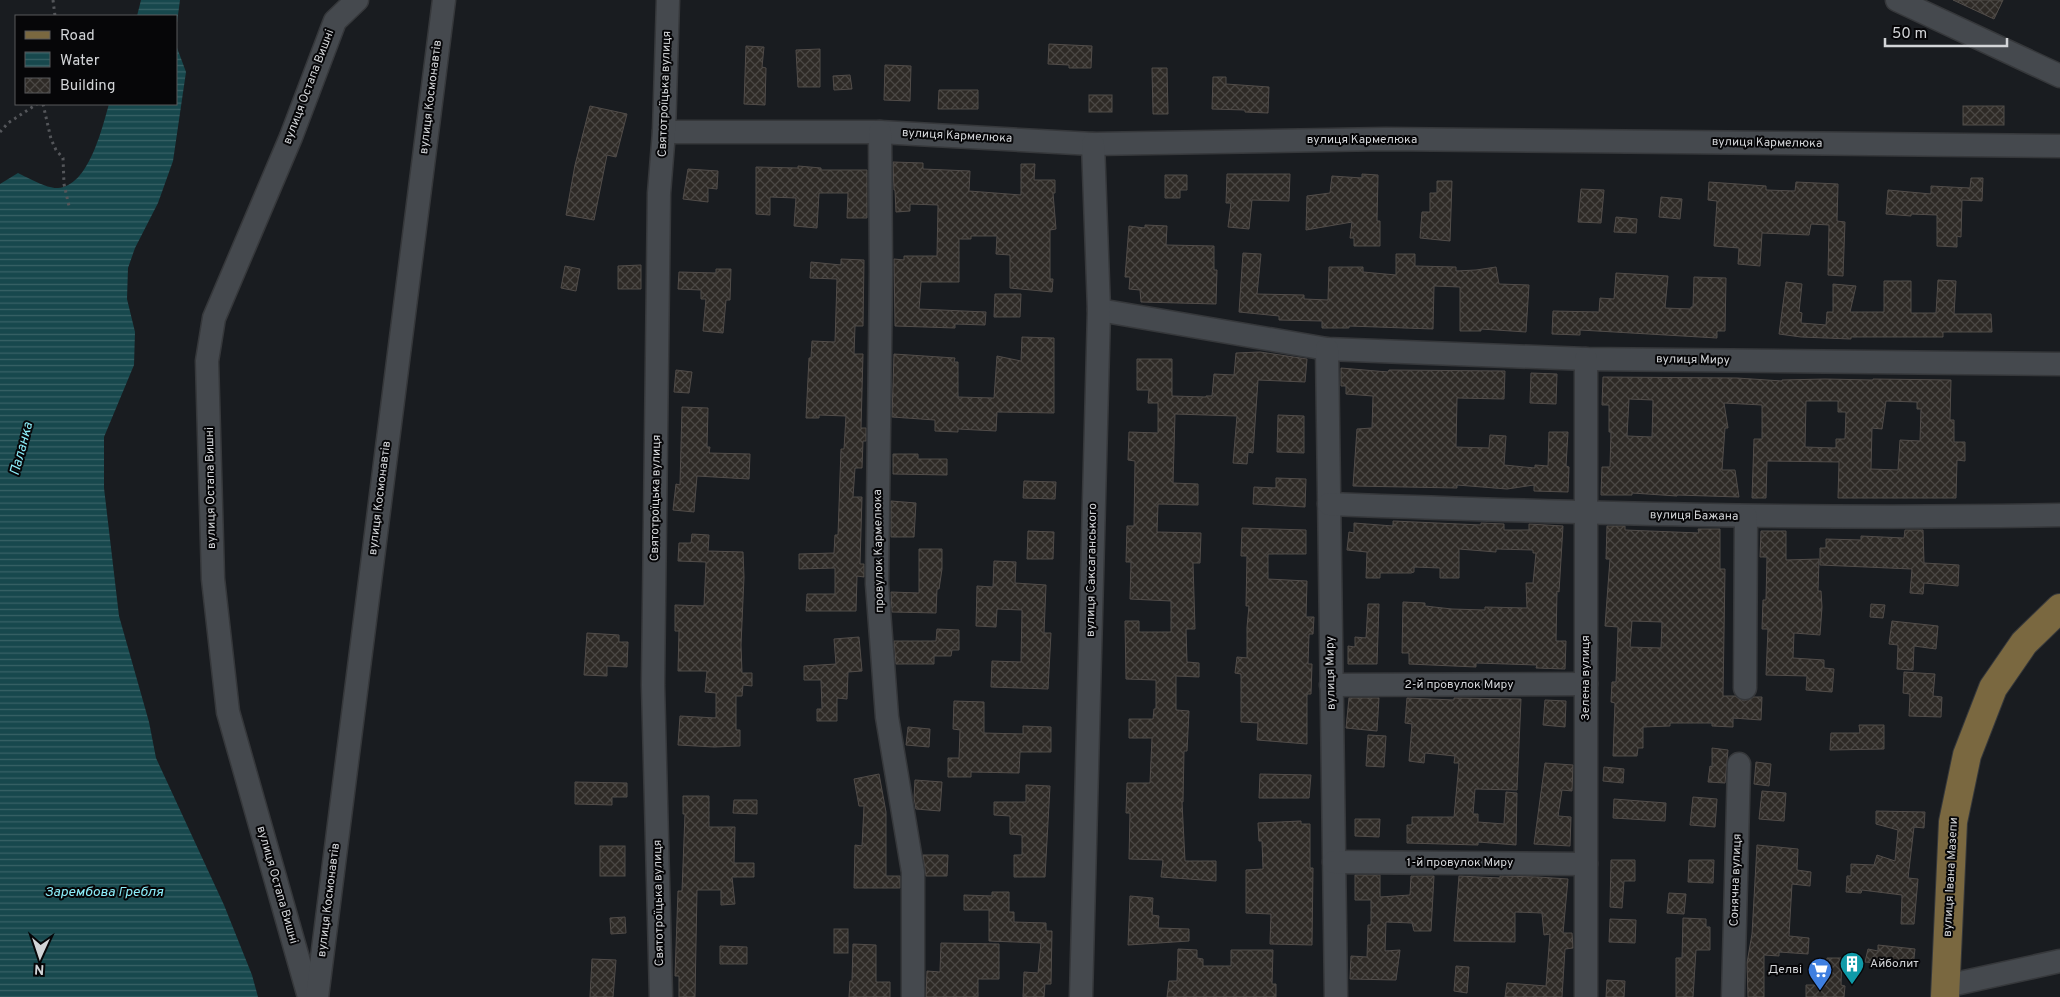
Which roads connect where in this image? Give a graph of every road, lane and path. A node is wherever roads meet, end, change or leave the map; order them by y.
1 (52, 0) edge
2 (357, 0) edge
3 (444, 0) edge
4 (668, 0) edge
5 (1897, 0) edge
6 (55, 15) edge
7 (2060, 76) edge
8 (35, 105) edge
9 (43, 105) edge
10 (0, 132) edge
11 (664, 132) junction
12 (880, 132) junction
13 (1094, 144) junction
14 (2060, 146) edge
15 (69, 206) dead end
16 (1099, 310) junction
17 (1326, 349) junction
18 (1586, 359) junction
19 (2060, 364) edge
20 (1329, 504) junction
21 (1586, 514) junction
22 (2060, 515) edge
23 (1746, 517) junction
24 (2060, 608) edge
25 (1586, 684) junction
26 (1331, 685) junction
27 (1744, 688) dead end
28 (1740, 764) dead end
29 (1334, 862) junction
30 (1586, 864) junction
31 (2060, 962) edge
32 (1946, 991) edge
33 (309, 997) edge
34 (317, 997) edge
35 (661, 997) edge
36 (913, 997) edge
37 (1081, 997) edge
38 (1336, 997) edge
39 (1586, 997) edge
40 (1733, 997) edge

1 - 6 path
2 - 33 street, вулиця Остапа Вишні
3 - 34 street, вулиця Космонавтів
4 - 11 street, Святотроїцька вулиця
5 - 7 street
8 - 10 path
9 - 15 path
11 - 12 street, вулиця Кармелюка
11 - 35 street, Святотроїцька вулиця
12 - 13 street, вулиця Кармелюка
12 - 36 street, провулок Кармелюка
13 - 14 street, вулиця Кармелюка
13 - 16 street, вулиця Саксаганського
16 - 17 street, вулиця Миру
16 - 37 street, вулиця Саксаганського
17 - 18 street, вулиця Миру
17 - 20 street, вулиця Миру
18 - 19 street, вулиця Миру
18 - 21 street, Зелена вулиця
20 - 21 street, вулиця Бажана
20 - 26 street, вулиця Миру
21 - 23 street, вулиця Бажана
21 - 25 street, Зелена вулиця
22 - 23 street, вулиця Бажана
23 - 27 street
24 - 32 main road, вулиця Івана Мазепи
25 - 26 street, 2-й провулок Миру
25 - 30 street, Зелена вулиця
26 - 29 street, вулиця Миру
28 - 40 street, Сонячна вулиця
29 - 30 street, 1-й провулок Миру
29 - 38 street, вулиця Миру
30 - 39 street, Зелена вулиця
31 - 32 street

